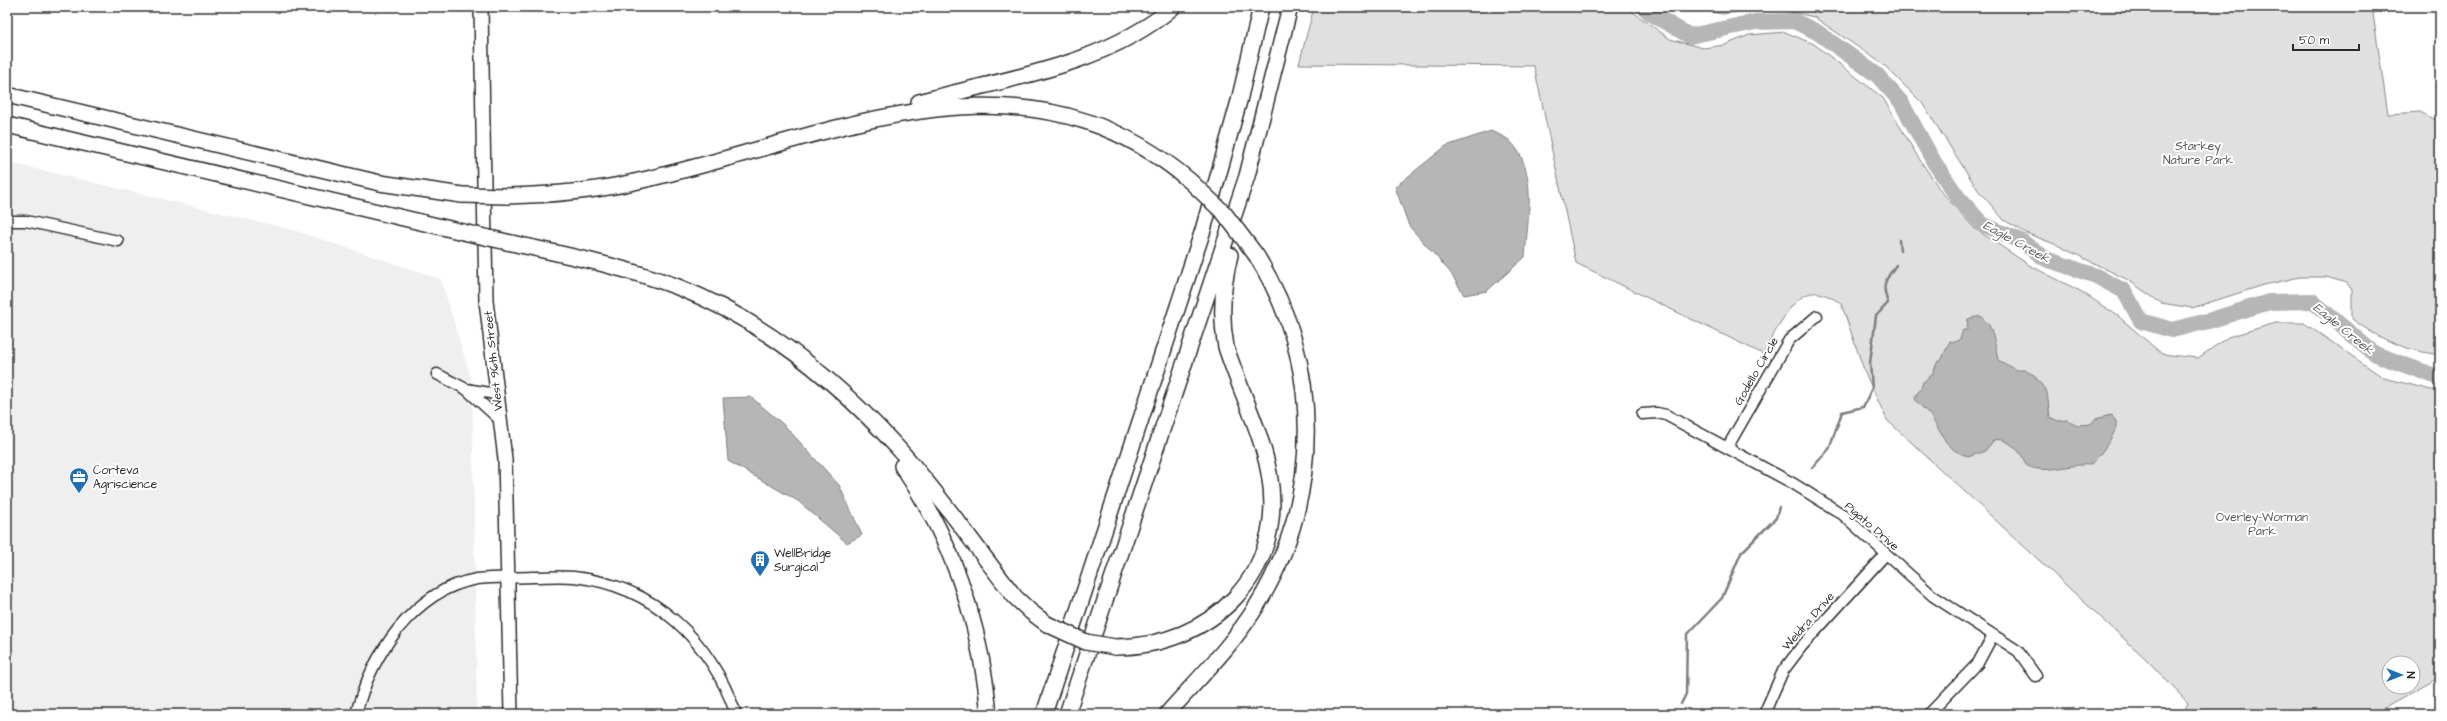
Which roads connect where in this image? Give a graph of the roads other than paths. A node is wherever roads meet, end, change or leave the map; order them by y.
1 (481, 7) edge
2 (1173, 7) edge
3 (1261, 7) edge
4 (1290, 7) edge
5 (7, 95) edge
6 (7, 125) edge
7 (850, 125) junction
8 (1246, 176) junction
9 (7, 220) edge
10 (118, 241) dead end
11 (1817, 316) dead end
12 (437, 374) dead end
13 (466, 389) junction
14 (496, 394) junction
15 (855, 406) junction
16 (1642, 414) dead end
17 (500, 420) junction
18 (1727, 448) junction
19 (1886, 554) junction
20 (509, 578) junction
21 (1992, 635) junction
22 (2036, 676) dead end
23 (356, 714) edge
24 (511, 714) edge
25 (736, 714) edge
26 (989, 714) edge
27 (1044, 714) edge
28 (1067, 714) edge
29 (1167, 714) edge
30 (1764, 714) edge
31 (1929, 714) edge

1 - 14 main road, West 96th Street
2 - 7 highway
3 - 27 highway
4 - 8 highway
5 - 7 highway, bridge
6 - 15 highway, bridge
7 - 29 highway, bridge
8 - 15 highway, bridge
8 - 28 highway
9 - 10 street
11 - 18 street, Godello Circle
12 - 13 street
13 - 14 street
13 - 17 street
14 - 17 main road, West 96th Street
15 - 26 highway
16 - 18 street, Pigato Drive
17 - 20 main road, West 96th Street
18 - 19 street, Pigato Drive
19 - 21 street, Pigato Drive
19 - 30 street, Weldra Drive
20 - 23 street
20 - 24 main road, West 96th Street
20 - 25 street
21 - 22 street, Pigato Drive
21 - 31 street

